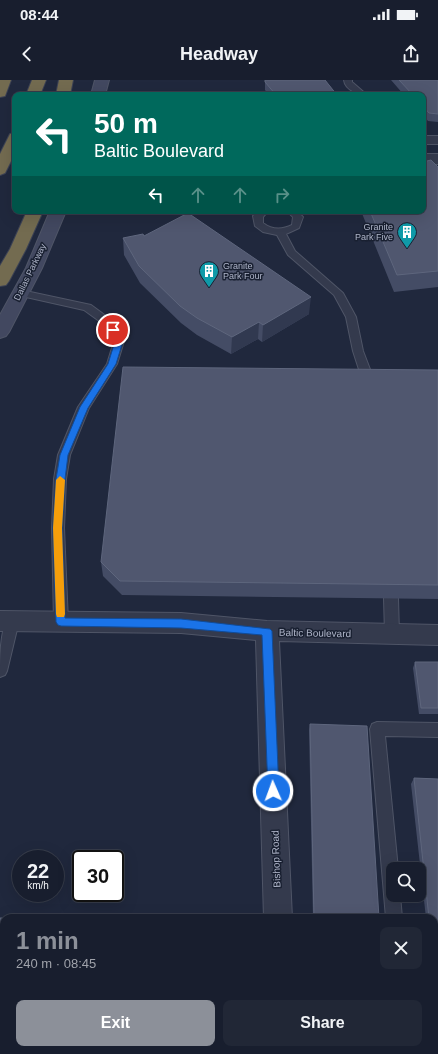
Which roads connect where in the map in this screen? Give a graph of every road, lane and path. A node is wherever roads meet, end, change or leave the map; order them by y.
1 (4, 80) edge
2 (39, 80) edge
3 (66, 80) edge
4 (102, 80) edge
5 (348, 80) edge
6 (34, 92) edge
7 (64, 92) edge
8 (99, 92) edge
9 (359, 92) edge
10 (0, 93) edge
11 (426, 140) edge
12 (438, 140) edge
13 (12, 144) edge
14 (426, 159) edge
15 (438, 159) edge
16 (0, 170) edge
17 (25, 214) edge
18 (34, 214) edge
19 (57, 214) edge
20 (260, 214) edge
21 (295, 214) edge
22 (280, 232) junction
23 (0, 276) edge
24 (0, 281) edge
25 (21, 293) junction
26 (0, 332) edge
27 (370, 385) edge
28 (391, 598) edge
29 (6, 621) edge
30 (61, 622) junction
31 (267, 631) junction
32 (392, 634) junction
33 (438, 635) edge
34 (0, 671) edge
35 (438, 730) edge
36 (278, 914) edge
37 (394, 914) edge

1 - 10 highway
2 - 6 highway
3 - 7 highway
4 - 8 main road
5 - 9 lane
11 - 12 street
13 - 16 highway
14 - 15 street
17 - 23 highway
18 - 24 highway
19 - 25 main road, Dallas Parkway
20 - 22 lane
21 - 22 lane
22 - 27 lane
25 - 26 main road, Dallas Parkway
25 - 30 lane
28 - 32 lane
29 - 30 street, Baltic Boulevard
29 - 34 lane
30 - 31 street, Baltic Boulevard
31 - 32 street, Baltic Boulevard
31 - 36 street, Bishop Road
32 - 33 street, Baltic Boulevard
35 - 37 lane

